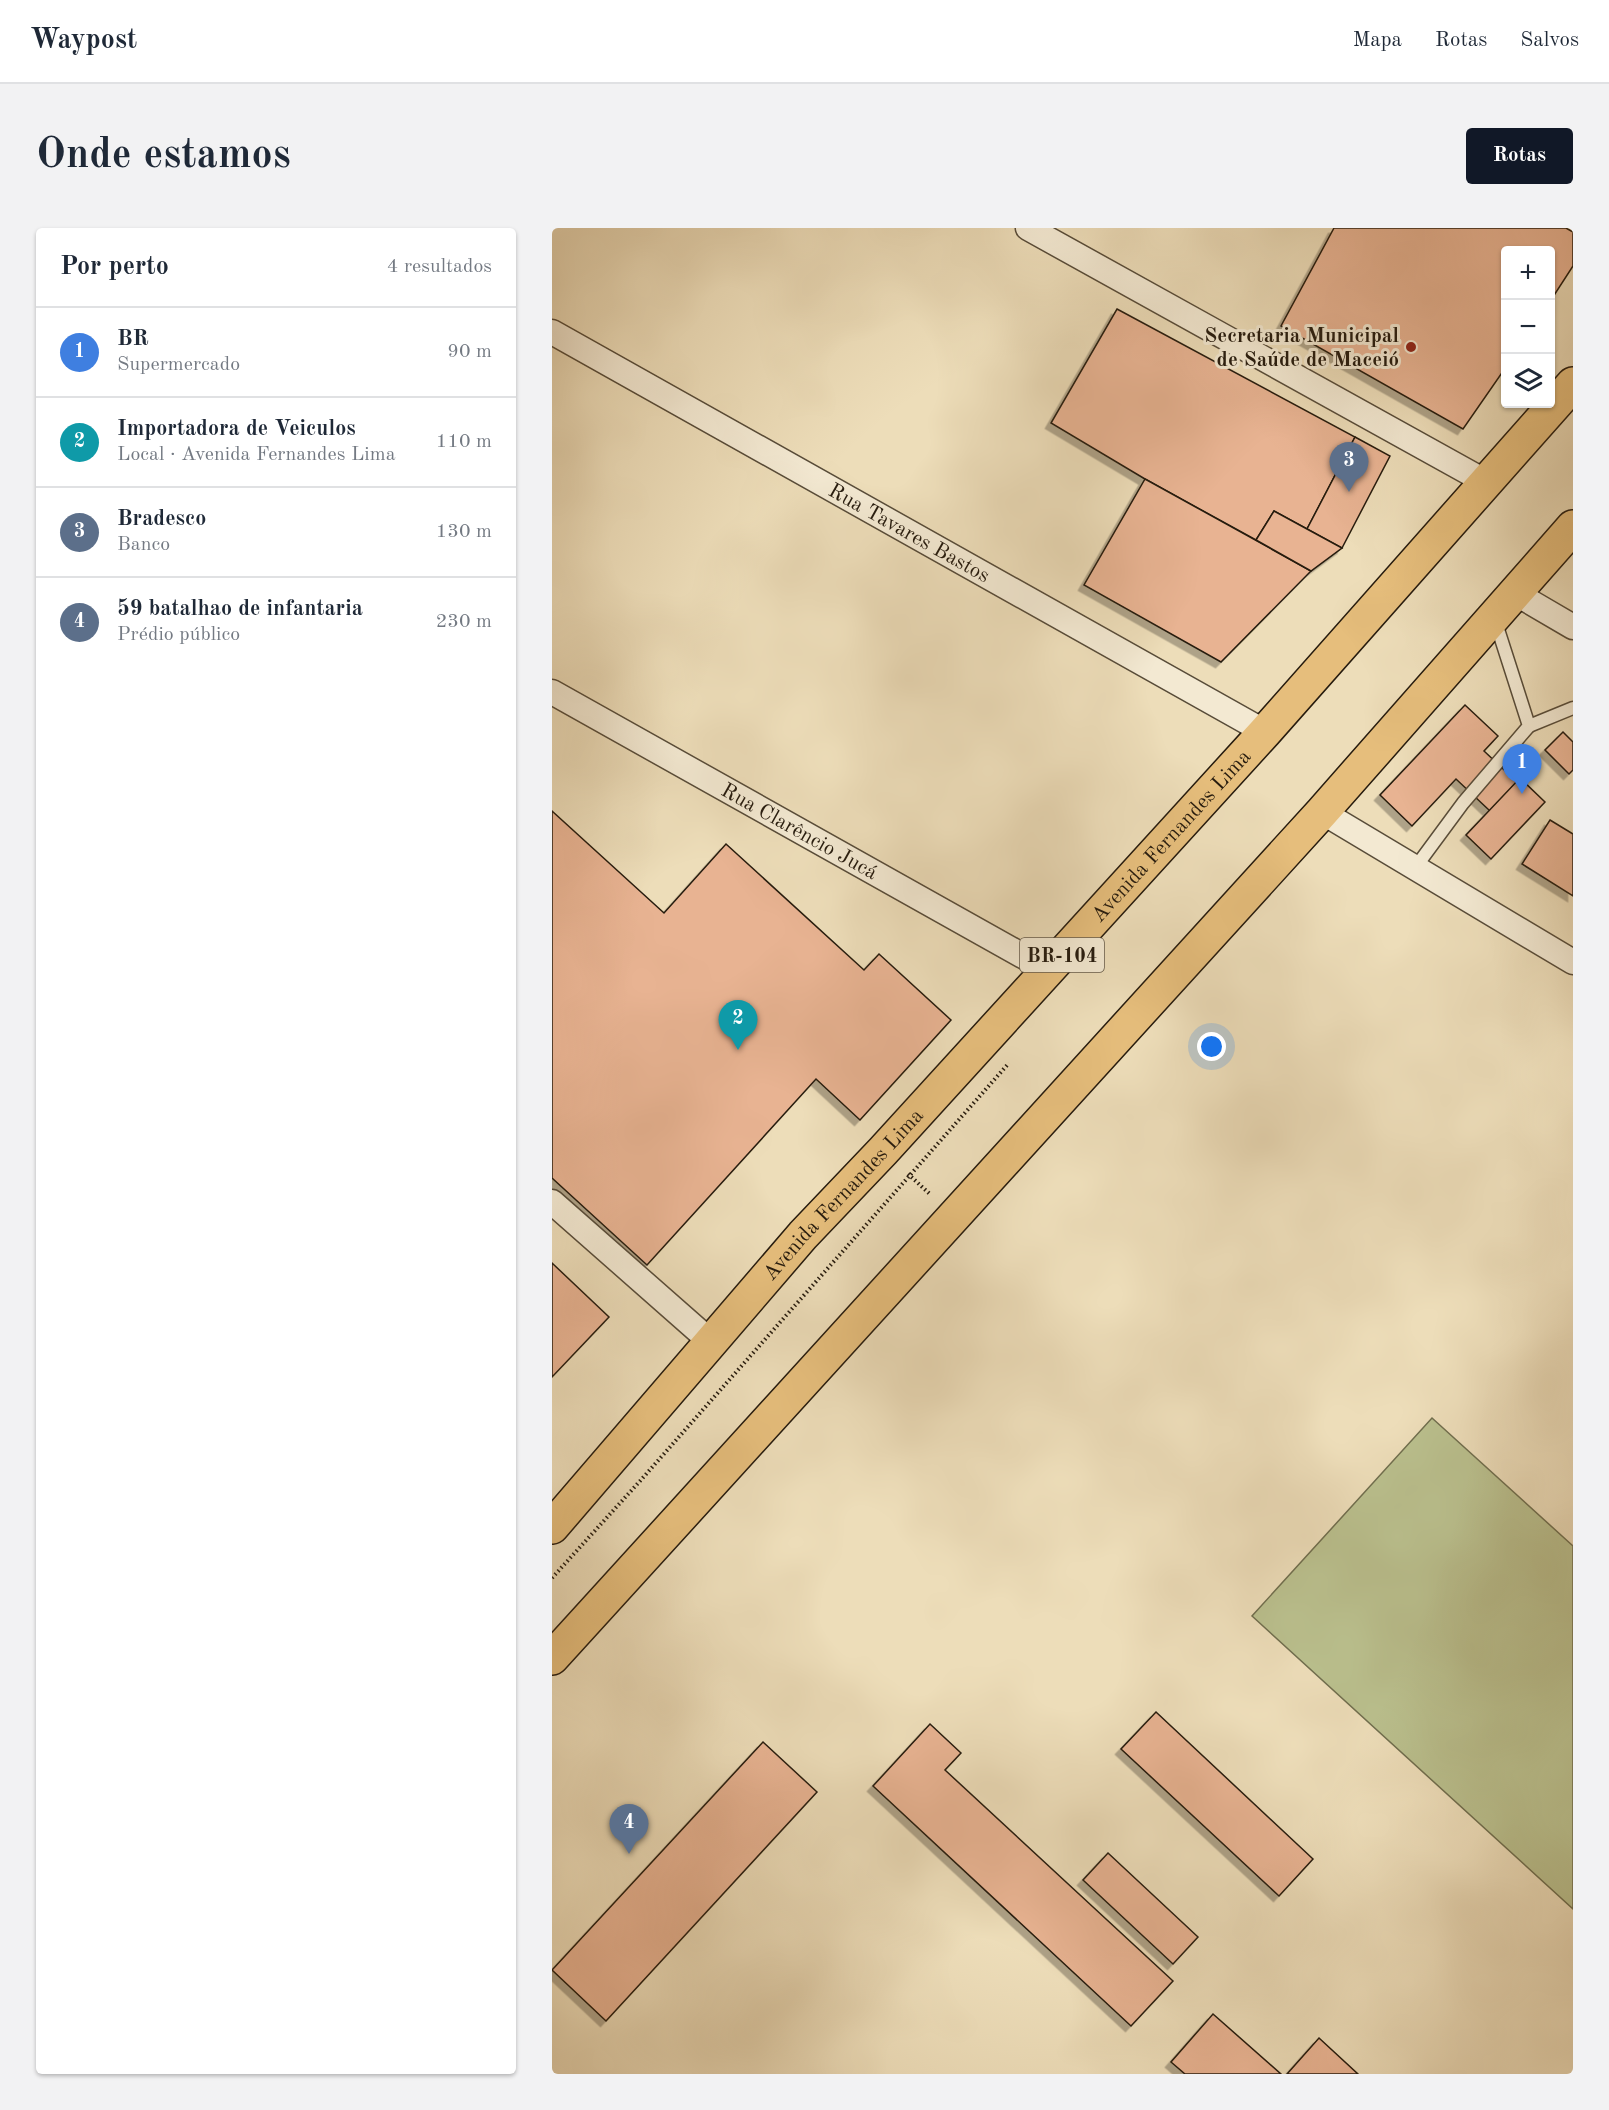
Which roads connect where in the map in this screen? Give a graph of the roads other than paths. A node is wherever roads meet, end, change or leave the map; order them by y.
1 (1028, 228) edge
2 (552, 332) edge
3 (1573, 384) edge
4 (1486, 482) junction
5 (1573, 527) edge
6 (1515, 593) junction
7 (1494, 618) junction
8 (1573, 627) edge
9 (552, 692) edge
10 (1573, 708) edge
11 (1528, 726) junction
12 (1265, 732) junction
13 (1322, 812) junction
14 (1415, 868) junction
15 (1573, 962) edge
16 (1048, 970) junction
17 (552, 1202) edge
18 (711, 1342) junction
19 (552, 1527) edge
20 (552, 1658) edge

1 - 4 street
2 - 12 street, Rua Tavares Bastos
3 - 4 highway, Avenida Fernandes Lima / BR-104
4 - 12 highway, Avenida Fernandes Lima / BR-104
5 - 6 highway
6 - 7 highway
6 - 8 street
7 - 11 lane
7 - 13 highway
9 - 16 street, Rua Clarêncio Jucá
10 - 11 lane
11 - 14 lane
12 - 16 highway, Avenida Fernandes Lima / BR-104
13 - 14 street
13 - 20 highway
14 - 15 street
16 - 18 highway, Avenida Fernandes Lima / BR-104
17 - 18 street
18 - 19 highway, Avenida Fernandes Lima / BR-104

